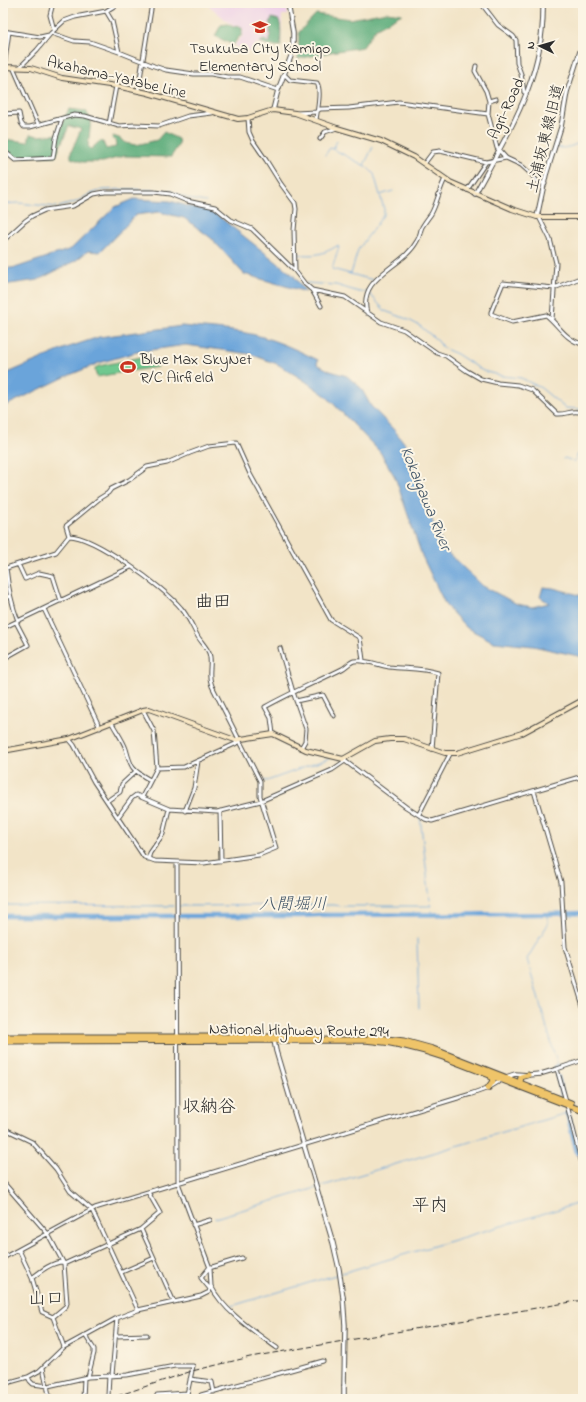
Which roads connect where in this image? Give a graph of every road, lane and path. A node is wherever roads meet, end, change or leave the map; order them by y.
1 (53, 3) edge
2 (108, 3) edge
3 (119, 3) edge
4 (152, 3) edge
5 (288, 3) edge
6 (481, 3) edge
7 (543, 3) edge
8 (114, 6) junction
9 (106, 11) junction
10 (3, 31) edge
11 (9, 32) junction
12 (51, 33) junction
13 (583, 42) edge
14 (119, 52) junction
15 (144, 62) junction
16 (476, 66) dead end
17 (4, 67) edge
18 (13, 67) junction
19 (20, 67) junction
20 (284, 74) junction
21 (116, 86) junction
22 (278, 90) junction
23 (138, 91) junction
24 (524, 92) dead end
25 (496, 99) dead end
26 (488, 101) junction
27 (273, 110) junction
28 (318, 111) junction
29 (212, 113) junction
30 (295, 113) junction
31 (3, 114) edge
32 (488, 114) junction
33 (248, 118) junction
34 (62, 119) junction
35 (316, 120) junction
36 (38, 124) junction
37 (109, 124) junction
38 (337, 128) junction
39 (320, 139) dead end
40 (3, 150) edge
41 (499, 150) junction
42 (506, 158) junction
43 (493, 161) junction
44 (486, 162) junction
45 (424, 164) junction
46 (445, 179) junction
47 (544, 184) junction
48 (467, 190) junction
49 (475, 194) junction
50 (538, 217) junction
51 (583, 217) edge
52 (3, 241) edge
53 (295, 271) junction
54 (583, 277) edge
55 (554, 288) junction
56 (312, 290) junction
57 (321, 306) dead end
58 (367, 313) junction
59 (552, 319) junction
60 (583, 344) edge
61 (583, 414) edge
62 (69, 536) junction
63 (18, 564) junction
64 (131, 567) junction
65 (5, 568) edge
66 (10, 596) junction
67 (3, 598) edge
68 (61, 601) junction
69 (44, 609) junction
70 (17, 621) junction
71 (3, 628) edge
72 (280, 648) dead end
73 (3, 659) edge
74 (363, 660) junction
75 (293, 692) junction
76 (583, 700) edge
77 (296, 701) junction
78 (143, 710) junction
79 (334, 716) dead end
80 (112, 723) junction
81 (100, 728) junction
82 (273, 734) junction
83 (69, 739) junction
84 (239, 740) junction
85 (301, 748) junction
86 (432, 749) junction
87 (3, 751) edge
88 (450, 754) junction
89 (345, 760) junction
90 (198, 761) junction
91 (157, 768) junction
92 (136, 771) junction
93 (583, 776) edge
94 (150, 780) junction
95 (534, 791) junction
96 (142, 797) junction
97 (108, 801) junction
98 (261, 801) junction
99 (169, 809) junction
100 (185, 811) junction
101 (220, 811) junction
102 (419, 814) junction
103 (118, 817) junction
104 (148, 858) junction
105 (220, 861) junction
106 (177, 862) junction
107 (583, 1006) edge
108 (3, 1037) edge
109 (274, 1038) junction
110 (177, 1039) junction
111 (3, 1041) edge
112 (583, 1060) edge
113 (557, 1069) junction
114 (540, 1074) joint
115 (528, 1075) junction
116 (491, 1076) junction
117 (504, 1078) junction
118 (520, 1082) junction
119 (488, 1088) junction
120 (471, 1094) joint
121 (567, 1103) junction
122 (583, 1108) edge
123 (583, 1111) edge
124 (3, 1128) edge
125 (304, 1145) junction
126 (583, 1168) edge
127 (3, 1182) edge
128 (178, 1183) junction
129 (148, 1192) junction
130 (92, 1210) junction
131 (210, 1220) dead end
132 (193, 1225) junction
133 (141, 1229) junction
134 (48, 1234) junction
135 (108, 1244) junction
136 (19, 1250) junction
137 (3, 1258) edge
138 (154, 1258) junction
139 (242, 1258) dead end
140 (64, 1263) junction
141 (210, 1268) junction
142 (122, 1272) junction
143 (32, 1278) junction
144 (210, 1287) junction
145 (174, 1302) junction
146 (138, 1310) junction
147 (53, 1317) junction
148 (117, 1318) junction
149 (85, 1335) junction
150 (147, 1335) dead end
151 (116, 1336) junction
152 (64, 1346) junction
153 (277, 1348) dead end
154 (323, 1362) dead end
155 (43, 1368) junction
156 (3, 1371) edge
157 (110, 1375) junction
158 (28, 1377) junction
159 (88, 1377) junction
160 (84, 1378) junction
161 (190, 1379) junction
162 (4, 1383) edge
163 (48, 1386) junction
164 (214, 1392) junction
165 (187, 1393) junction
166 (110, 1398) edge
167 (50, 1399) edge
168 (83, 1399) edge
169 (100, 1399) edge
170 (156, 1399) edge
171 (186, 1399) edge
172 (199, 1399) edge
173 (344, 1399) edge

1 - 12 street
2 - 8 street
3 - 8 street
4 - 15 street
5 - 20 street
6 - 24 street
7 - 41 street, Agri-Road
8 - 9 street
9 - 12 street
9 - 14 street
10 - 11 street
11 - 12 street
11 - 17 street
12 - 14 street
12 - 19 street
13 - 47 street, 土浦坂東線旧道
14 - 15 street
15 - 22 street
15 - 23 street
16 - 26 street
17 - 18 main road, Akahama-Yatabe Line
18 - 19 main road, Akahama-Yatabe Line
18 - 36 street
19 - 21 main road, Akahama-Yatabe Line
20 - 22 street
20 - 28 street
21 - 23 main road, Akahama-Yatabe Line
21 - 37 street
22 - 27 street
23 - 29 main road, Akahama-Yatabe Line
25 - 26 street
26 - 32 street
27 - 30 main road, Akahama-Yatabe Line
27 - 33 main road, Akahama-Yatabe Line
28 - 30 street
28 - 32 street
28 - 35 street
29 - 33 main road, Akahama-Yatabe Line
29 - 37 street
30 - 35 main road, Akahama-Yatabe Line
31 - 36 street
32 - 41 street
33 - 53 street
34 - 36 street
34 - 37 street
34 - 40 street
35 - 38 main road, Akahama-Yatabe Line
38 - 39 street
38 - 45 main road, Akahama-Yatabe Line
41 - 42 street
41 - 43 street, Agri-Road
42 - 43 street
42 - 47 street
43 - 44 street
43 - 49 street, Agri-Road
44 - 45 street
44 - 48 street
45 - 46 main road, Akahama-Yatabe Line
46 - 48 main road, Akahama-Yatabe Line
46 - 58 street
47 - 50 street, 土浦坂東線旧道
48 - 49 main road, Akahama-Yatabe Line
49 - 50 main road, Akahama-Yatabe Line
50 - 51 main road, Akahama-Yatabe Line
50 - 55 street
52 - 53 street
53 - 56 street
54 - 55 street
55 - 59 street
55 - 59 street
56 - 57 street
56 - 58 street
58 - 61 street
59 - 60 street
62 - 63 street
62 - 64 street
62 - 74 street
63 - 65 street
63 - 68 street
64 - 68 street
64 - 84 street
65 - 66 street
66 - 67 street
66 - 70 street
68 - 69 street
69 - 70 street
69 - 81 street
70 - 71 street
70 - 73 street
72 - 75 street
74 - 75 street
74 - 86 street
75 - 77 street
75 - 82 street
76 - 88 main road
77 - 79 street
77 - 85 street
78 - 80 main road
78 - 84 main road
78 - 91 street
80 - 81 main road
80 - 92 street
81 - 83 main road
82 - 84 main road
82 - 85 main road
83 - 87 main road
83 - 97 street
84 - 90 street
84 - 98 street
85 - 89 main road
86 - 88 main road
86 - 89 main road
88 - 102 street
89 - 98 street
89 - 102 street
90 - 91 street
90 - 100 street
91 - 94 street
92 - 94 street
92 - 97 street
93 - 95 street
94 - 96 street
95 - 102 street
95 - 107 street
96 - 99 street
96 - 103 street
97 - 103 street
98 - 101 street
98 - 105 street
99 - 100 street
99 - 104 street
100 - 101 street
101 - 105 street
103 - 104 street
104 - 106 street
105 - 106 street
106 - 110 street
108 - 110 highway, National Highway Route 294
109 - 110 highway, National Highway Route 294
109 - 116 highway, National Highway Route 294
109 - 117 highway, National Highway Route 294
109 - 125 street
110 - 111 highway, National Highway Route 294
110 - 128 street
112 - 113 street
113 - 114 street
113 - 121 street
114 - 115 street
115 - 117 street
115 - 118 highway
116 - 117 highway, National Highway Route 294
116 - 119 highway
117 - 118 highway, National Highway Route 294
117 - 119 street
117 - 121 highway, National Highway Route 294
118 - 121 highway, National Highway Route 294
119 - 120 street
120 - 125 street
121 - 122 highway, National Highway Route 294
121 - 123 highway, National Highway Route 294
121 - 126 street
124 - 130 street
125 - 128 street
125 - 173 street, bridge
127 - 134 street
128 - 129 street
128 - 132 street
129 - 130 street
129 - 133 street
130 - 134 street
130 - 135 street
131 - 132 street
132 - 141 street
133 - 135 street
133 - 138 street
134 - 136 street
134 - 140 street
135 - 140 street
135 - 142 street
136 - 137 street
136 - 143 street
138 - 142 street
138 - 145 street
139 - 141 street
140 - 143 street
140 - 147 street
141 - 144 street
141 - 144 street
142 - 146 street
143 - 147 street
144 - 145 street
144 - 153 street
145 - 146 street
146 - 148 street
147 - 152 street
148 - 149 street
148 - 151 street
149 - 152 street
149 - 159 street
150 - 151 street
151 - 157 street
152 - 155 street
154 - 164 street
155 - 158 street
155 - 163 street
156 - 162 street
157 - 159 street
157 - 161 street
157 - 166 street
158 - 162 street
158 - 163 street
159 - 160 street
160 - 163 street
160 - 168 street
161 - 164 street
161 - 165 street
163 - 167 street
164 - 172 street
165 - 170 street
165 - 171 street
166 - 169 street

